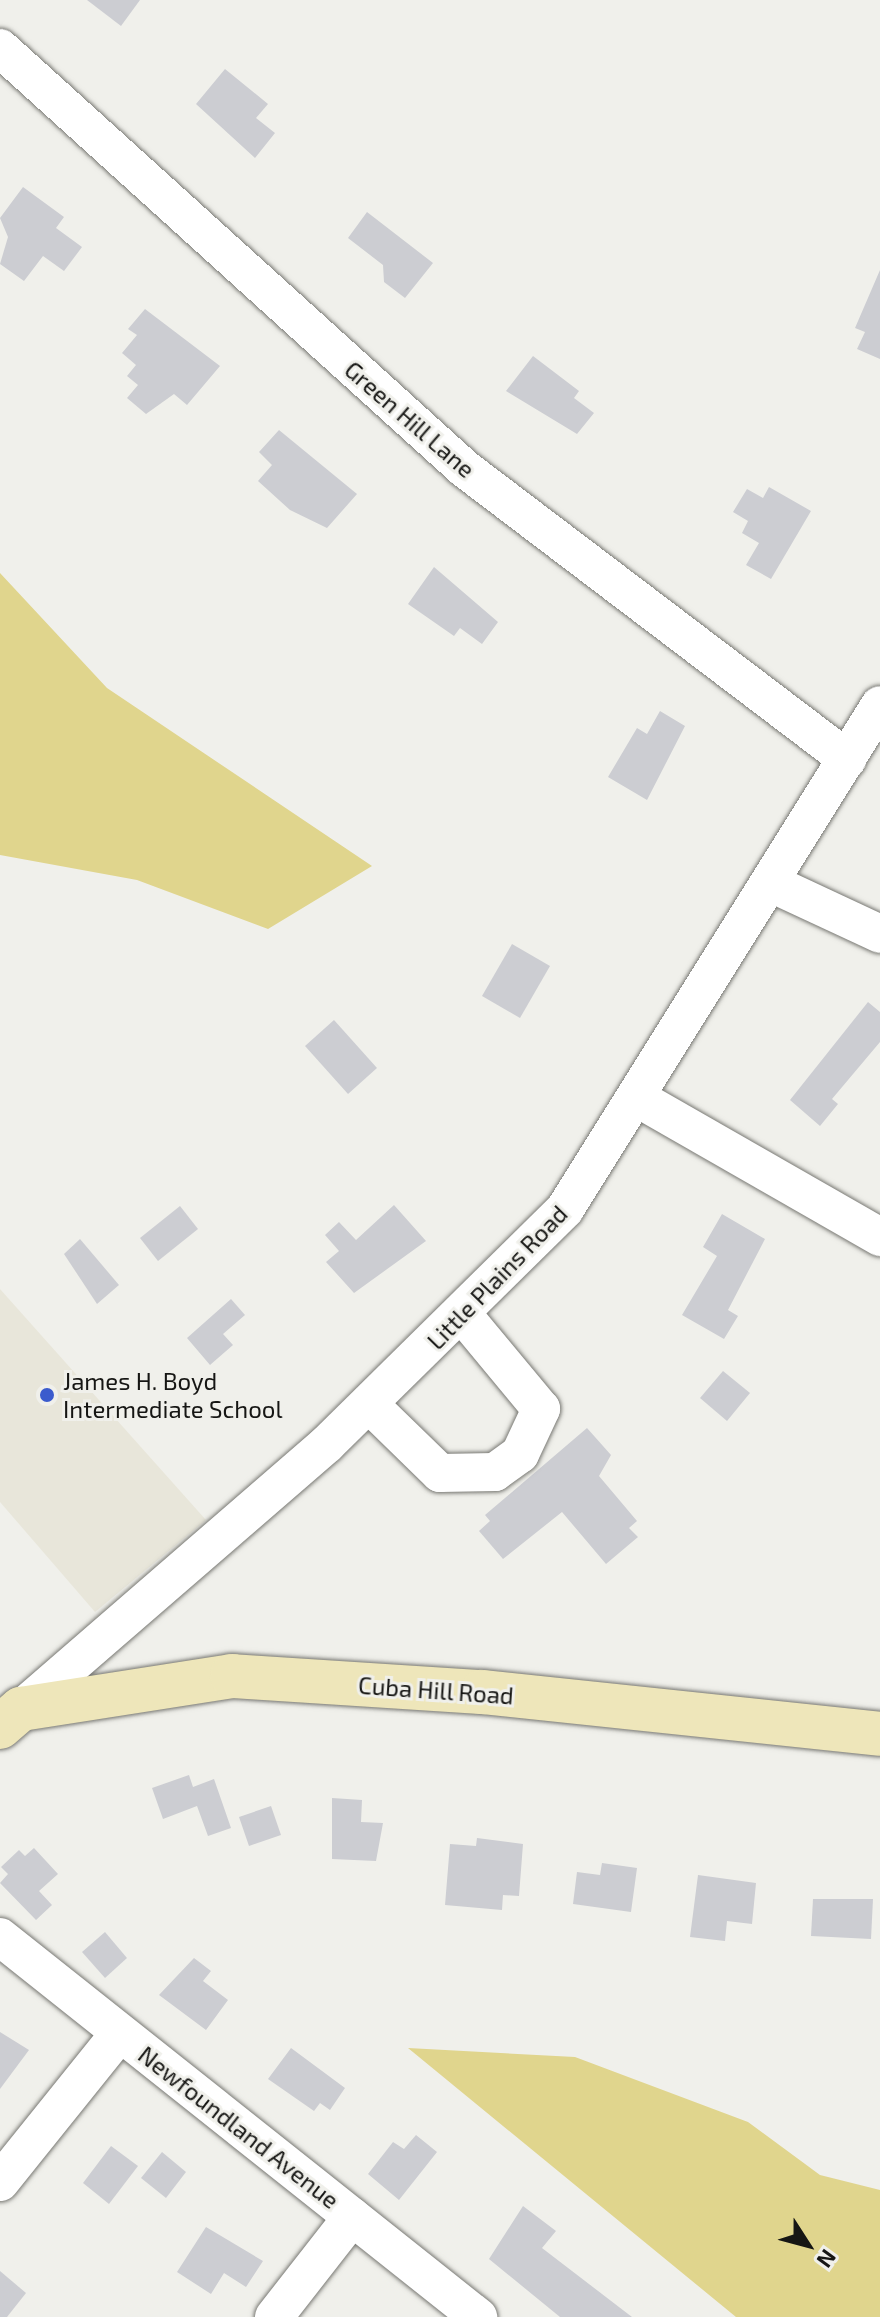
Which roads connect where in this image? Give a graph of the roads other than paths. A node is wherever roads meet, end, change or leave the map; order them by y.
1 (0, 48) edge
2 (880, 705) edge
3 (847, 759) junction
4 (773, 884) junction
5 (880, 934) edge
6 (639, 1099) junction
7 (880, 1237) edge
8 (463, 1315) junction
9 (369, 1404) junction
10 (11, 1718) edge
11 (880, 1734) edge
12 (0, 1937) edge
13 (120, 2033) junction
14 (0, 2182) edge
15 (352, 2217) junction
16 (274, 2317) edge
17 (478, 2317) edge

1 - 3 street, Green Hill Lane
2 - 3 street, Little Plains Road
3 - 4 street, Little Plains Road
4 - 5 street
4 - 6 street, Little Plains Road
6 - 7 street
6 - 8 street, Little Plains Road
8 - 9 street, Little Plains Road
8 - 9 street
9 - 10 street, Little Plains Road
10 - 11 main road, Cuba Hill Road
12 - 13 street, Newfoundland Avenue
13 - 14 street
13 - 15 street, Newfoundland Avenue
15 - 16 street
15 - 17 street, Newfoundland Avenue

